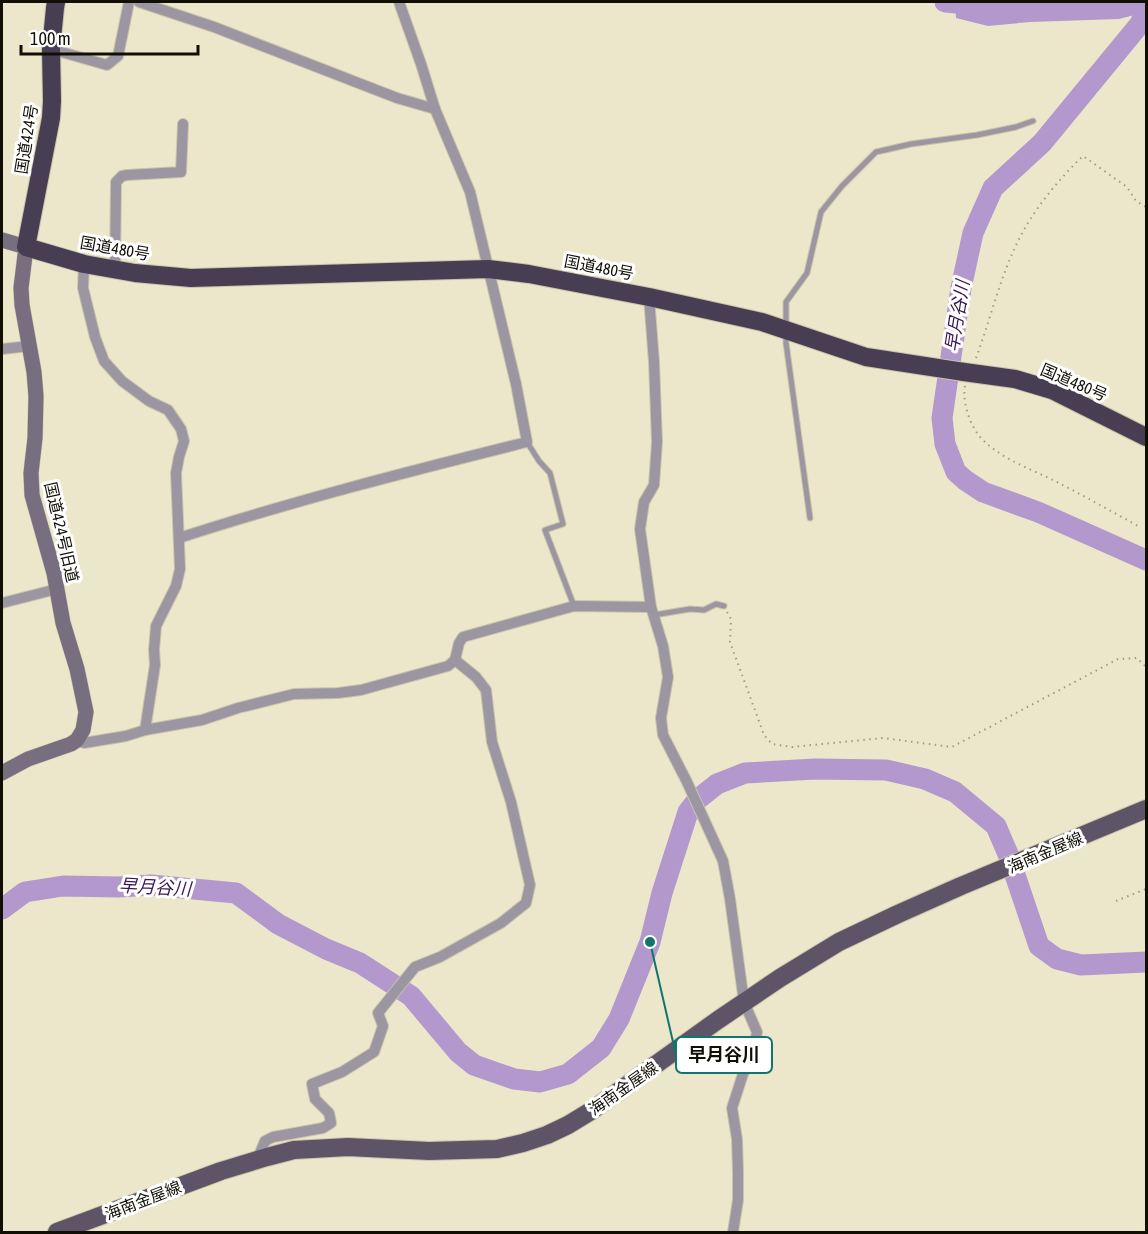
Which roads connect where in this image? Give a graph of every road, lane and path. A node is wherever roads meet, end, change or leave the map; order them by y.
1 (57, 2) edge
2 (129, 2) edge
3 (139, 2) edge
4 (399, 2) edge
5 (51, 49) junction
6 (435, 109) junction
7 (1033, 121) dead end
8 (183, 124) dead end
9 (1146, 207) edge
10 (2, 240) edge
11 (26, 247) junction
12 (84, 264) junction
13 (488, 269) junction
14 (115, 270) junction
15 (649, 297) junction
16 (786, 330) junction
17 (30, 346) junction
18 (2, 348) edge
19 (967, 373) junction
20 (1146, 437) edge
21 (526, 442) junction
22 (810, 518) dead end
23 (1138, 526) dead end
24 (178, 538) junction
25 (57, 589) junction
26 (2, 603) edge
27 (574, 606) junction
28 (724, 606) joint
29 (652, 611) junction
30 (455, 660) junction
31 (1146, 667) edge
32 (145, 730) junction
33 (77, 740) junction
34 (2, 773) edge
35 (1146, 809) edge
36 (1146, 889) edge
37 (1116, 901) dead end
38 (744, 1002) junction
39 (257, 1160) junction
40 (57, 1233) edge
41 (733, 1233) edge

1 - 5 highway, 国道424号
2 - 5 street
3 - 6 street
4 - 6 street
5 - 11 highway, 国道424号
6 - 13 street
7 - 16 lane
8 - 14 street
9 - 19 path
10 - 11 street
11 - 12 highway, 国道480号
11 - 17 street, 国道424号旧道
12 - 14 highway, 国道480号
12 - 24 street
13 - 14 highway, 国道480号
13 - 15 highway, 国道480号
13 - 21 street
15 - 16 highway, 国道480号
15 - 29 street
16 - 19 highway, 国道480号
16 - 22 lane
17 - 18 street
17 - 25 street, 国道424号旧道
19 - 20 highway, 国道480号
19 - 23 path
21 - 24 street
21 - 27 lane
24 - 32 street
25 - 26 street
25 - 33 street, 国道424号旧道
27 - 29 street
27 - 30 street
28 - 29 lane
28 - 31 path
29 - 38 street
30 - 32 street
30 - 39 street
32 - 33 street
33 - 34 street
35 - 38 main road, 海南金屋線
36 - 37 path
38 - 39 main road, 海南金屋線
38 - 41 street
39 - 40 main road, 海南金屋線

